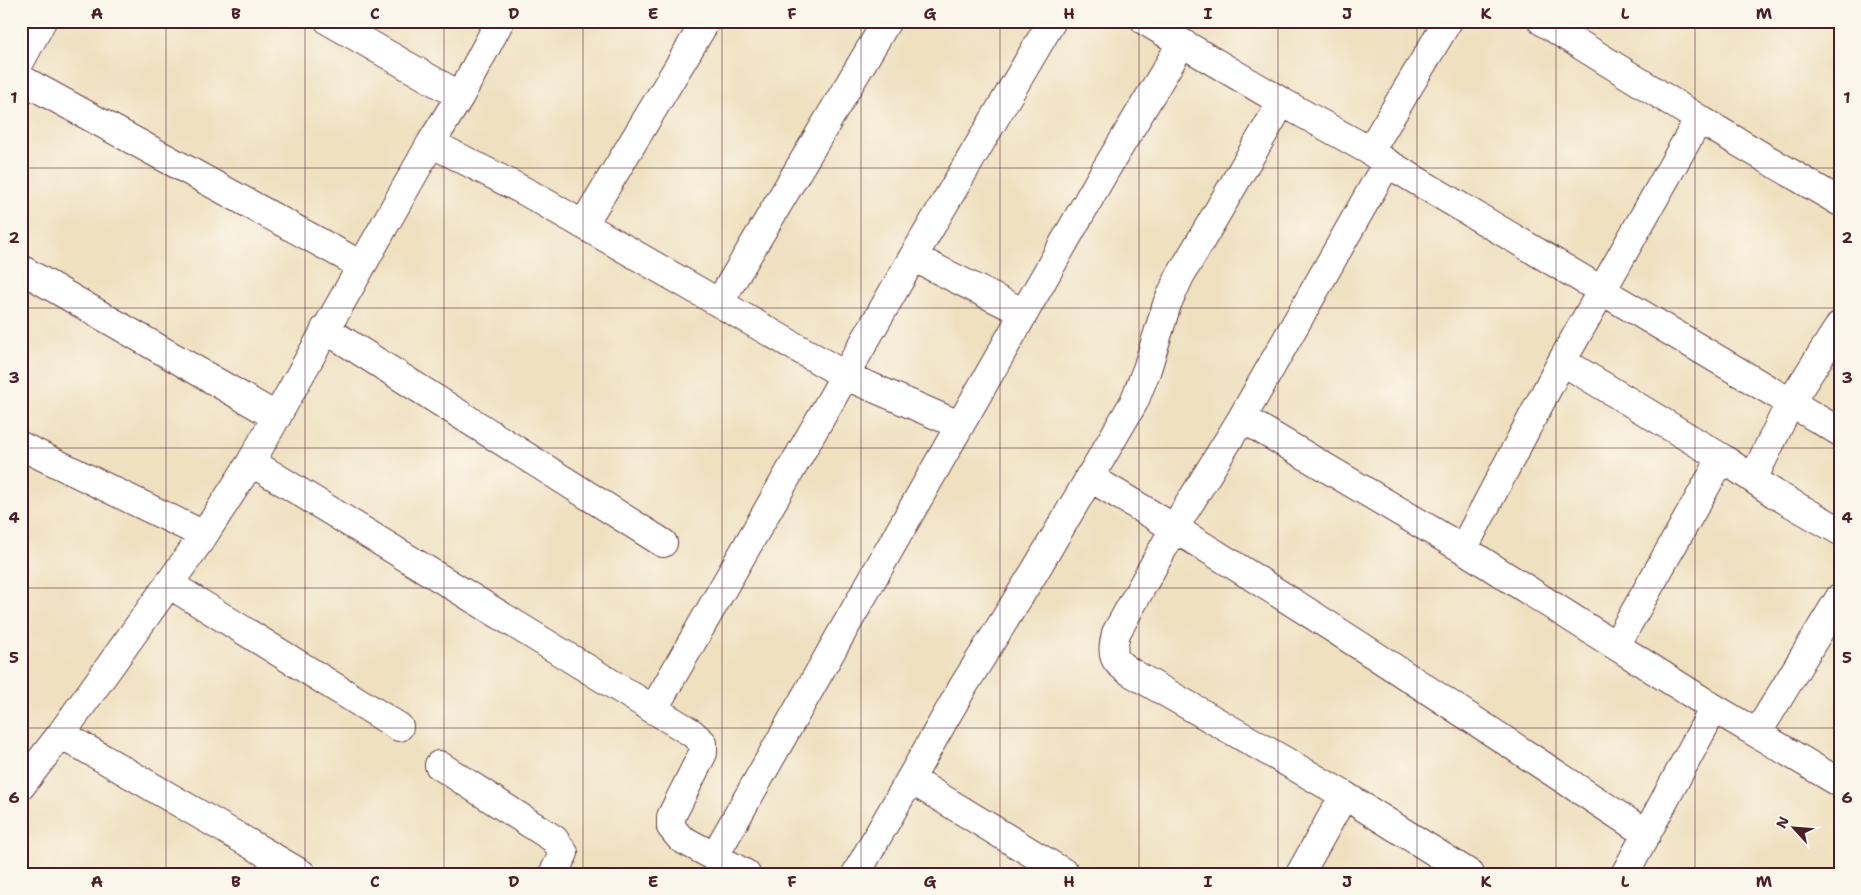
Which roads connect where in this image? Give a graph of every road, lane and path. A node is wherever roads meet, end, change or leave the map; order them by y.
1 (42, 21) edge
2 (329, 21) edge
3 (500, 21) edge
4 (706, 21) edge
5 (887, 21) edge
6 (1052, 21) edge
7 (1145, 21) edge
8 (1448, 21) edge
9 (1542, 21) edge
10 (1182, 43) junction
11 (21, 60) edge
12 (21, 79) edge
13 (460, 96) junction
14 (1282, 102) junction
15 (1699, 119) junction
16 (431, 142) junction
17 (1379, 157) junction
18 (1840, 202) edge
19 (583, 225) junction
20 (913, 257) junction
21 (361, 265) junction
22 (21, 269) edge
23 (1602, 291) junction
24 (719, 303) junction
25 (1024, 313) junction
26 (1840, 325) edge
27 (325, 329) junction
28 (1562, 361) junction
29 (846, 376) junction
30 (1790, 403) junction
31 (278, 417) junction
32 (1242, 418) junction
33 (958, 425) junction
34 (1840, 432) edge
35 (21, 446) edge
36 (1722, 458) junction
37 (251, 462) junction
38 (1089, 477) junction
39 (1753, 479) junction
40 (1175, 527) junction
41 (1840, 532) edge
42 (204, 535) junction
43 (664, 543) dead end
44 (1463, 549) junction
45 (169, 584) junction
46 (1840, 597) edge
47 (1616, 644) junction
48 (1714, 708) junction
49 (653, 710) junction
50 (399, 728) dead end
51 (1758, 732) junction
52 (61, 734) junction
53 (439, 765) dead end
54 (910, 779) junction
55 (1840, 783) edge
56 (21, 786) edge
57 (1344, 795) junction
58 (1647, 834) junction
59 (714, 857) junction
60 (302, 874) edge
61 (553, 874) edge
62 (746, 874) edge
63 (856, 874) edge
64 (1066, 874) edge
65 (1300, 874) edge
66 (1470, 874) edge
67 (1625, 874) edge

1 - 11 street
2 - 13 street
3 - 13 street
4 - 19 street
5 - 24 street
6 - 20 street
7 - 10 street
8 - 17 street
9 - 15 street
10 - 14 street
10 - 25 street
12 - 21 street
13 - 16 street
14 - 17 street
14 - 38 street
15 - 18 street
15 - 23 street
16 - 19 street
16 - 21 street
17 - 23 street
17 - 32 street
19 - 24 street
20 - 25 street
20 - 29 street
21 - 27 street
22 - 31 street
23 - 28 street
23 - 30 street
24 - 29 street
25 - 33 street
26 - 30 street
27 - 31 street
27 - 43 street
28 - 36 street
28 - 44 street
29 - 33 street
29 - 49 street
30 - 34 street
30 - 39 street
31 - 37 street
32 - 40 street
32 - 44 street
33 - 59 street
35 - 42 street
36 - 39 street
36 - 47 street
37 - 42 street
37 - 49 street
38 - 40 street
38 - 54 street
39 - 41 street
40 - 57 street
40 - 58 street
42 - 45 street
44 - 47 street
45 - 50 street
45 - 52 street
46 - 51 street
47 - 48 street
48 - 51 street
48 - 58 street
49 - 59 street
51 - 55 street
52 - 56 street
52 - 60 street
53 - 61 street
54 - 63 street
54 - 64 street
57 - 65 street
57 - 66 street
58 - 67 street
59 - 62 street

